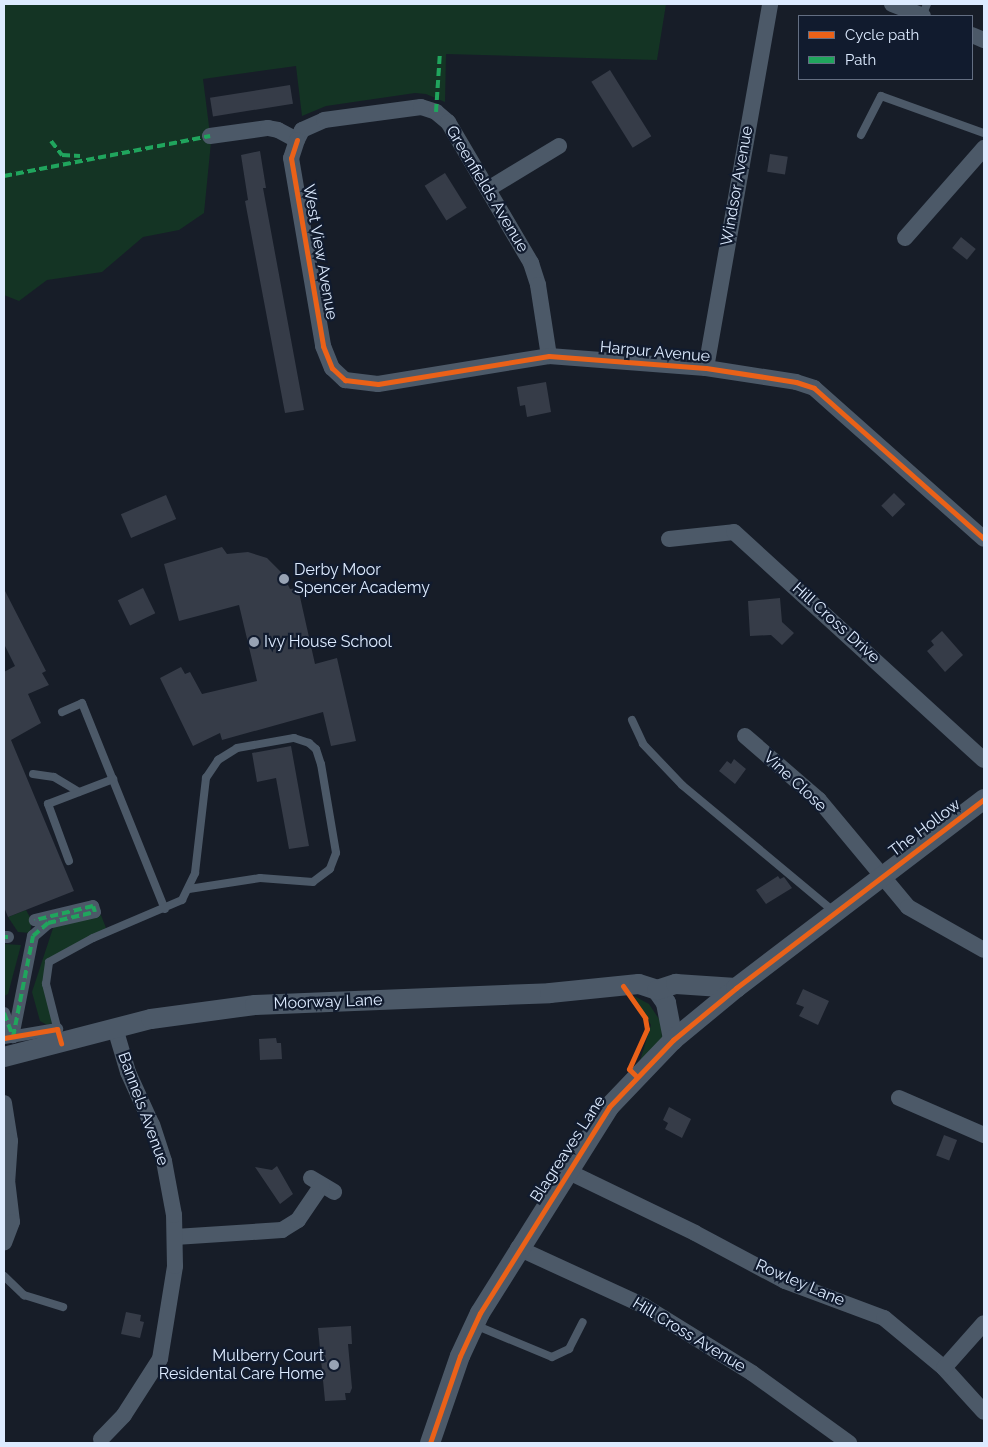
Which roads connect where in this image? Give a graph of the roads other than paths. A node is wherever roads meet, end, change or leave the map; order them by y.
1 (770, 4) edge
2 (892, 4) edge
3 (920, 15) edge
4 (984, 133) edge
5 (861, 135) dead end
6 (210, 136) dead end
7 (297, 140) junction
8 (559, 146) dead end
9 (984, 148) edge
10 (488, 189) junction
11 (905, 238) dead end
12 (549, 356) junction
13 (332, 368) joint
14 (706, 368) junction
15 (669, 539) dead end
16 (984, 539) edge
17 (62, 712) dead end
18 (632, 720) dead end
19 (744, 736) dead end
20 (984, 760) edge
21 (33, 774) dead end
22 (113, 779) junction
23 (79, 792) junction
24 (984, 799) edge
25 (69, 861) dead end
26 (881, 877) junction
27 (189, 889) junction
28 (164, 909) junction
29 (835, 912) junction
30 (35, 920) dead end
31 (984, 950) edge
32 (736, 988) junction
33 (657, 990) junction
34 (4, 1013) edge
35 (115, 1028) junction
36 (59, 1036) junction
37 (8, 1038) edge
38 (673, 1040) junction
39 (4, 1057) edge
40 (899, 1098) dead end
41 (4, 1103) edge
42 (984, 1135) edge
43 (567, 1172) junction
44 (322, 1185) dead end
45 (175, 1236) junction
46 (4, 1244) edge
47 (518, 1248) junction
48 (4, 1276) edge
49 (63, 1307) dead end
50 (583, 1322) dead end
51 (984, 1323) edge
52 (475, 1325) junction
53 (944, 1368) junction
54 (984, 1412) edge
55 (101, 1439) dead end
56 (430, 1443) edge
57 (849, 1443) edge

1 - 14 street, Windsor Avenue
2 - 3 street
4 - 5 lane
6 - 7 street
7 - 10 street, Greenfields Avenue
7 - 13 street, West View Avenue
8 - 10 street
9 - 11 street
10 - 12 street, Greenfields Avenue
12 - 13 street, Harpur Avenue
12 - 14 street, Harpur Avenue
14 - 16 street, Harpur Avenue
15 - 20 street, Hill Cross Drive
17 - 22 lane
18 - 29 lane
19 - 26 street, Vine Close
21 - 23 lane
22 - 23 lane
22 - 28 lane
23 - 25 lane
24 - 26 street, The Hollow
26 - 29 street, Blagreaves Lane
26 - 31 street, Vine Close
27 - 27 lane
27 - 28 lane
28 - 36 lane
29 - 32 street, Blagreaves Lane
30 - 37 street
32 - 33 street, Moorway Lane
32 - 38 street, Blagreaves Lane
33 - 35 street, Moorway Lane
33 - 38 street
34 - 37 street
35 - 36 street, Moorway Lane
35 - 45 street, Bannels Avenue
36 - 37 street
36 - 39 street, Moorway Lane
38 - 43 street, Blagreaves Lane
40 - 42 street
41 - 46 street
43 - 47 street, Blagreaves Lane
43 - 53 street, Rowley Lane
44 - 45 street
45 - 55 street, Bannels Avenue
47 - 52 street, Blagreaves Lane
47 - 57 street, Hill Cross Avenue
48 - 49 lane
50 - 52 lane
51 - 53 street
52 - 56 street, Blagreaves Lane
53 - 54 street, Rowley Lane

